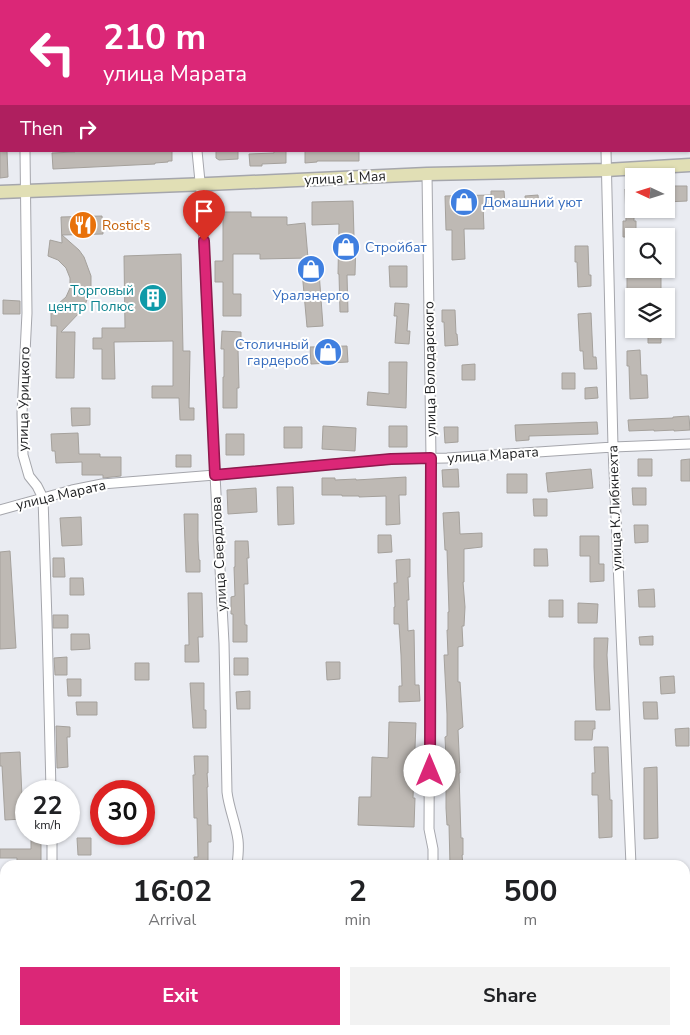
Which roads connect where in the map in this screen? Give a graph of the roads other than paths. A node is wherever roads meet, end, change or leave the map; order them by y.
1 (25, 152) edge
2 (197, 152) edge
3 (606, 152) edge
4 (690, 165) edge
5 (606, 170) junction
6 (427, 174) junction
7 (200, 185) junction
8 (25, 190) junction
9 (0, 192) edge
10 (690, 444) edge
11 (613, 447) junction
12 (431, 458) junction
13 (215, 475) junction
14 (43, 498) junction
15 (0, 510) edge
16 (51, 780) edge
17 (52, 845) edge
18 (52, 860) edge
19 (237, 860) edge
20 (433, 860) edge
21 (631, 860) edge

1 - 8 street, улица Урицкого
2 - 7 street, улица Свердлова
3 - 5 street, улица К.Либкнехта
4 - 5 main road, улица 1 Мая
5 - 6 main road, улица 1 Мая
5 - 11 street, улица К.Либкнехта
6 - 7 main road, улица 1 Мая
6 - 12 street, улица Володарского
7 - 8 main road, улица 1 Мая
7 - 13 street, улица Свердлова
8 - 9 main road, улица 1 Мая
8 - 14 street, улица Урицкого
10 - 11 street, улица Марата
11 - 12 street, улица Марата
11 - 21 street, улица К.Либкнехта
12 - 13 street, улица Марата
12 - 20 street, улица Володарского
13 - 14 street, улица Марата
13 - 19 street, улица Свердлова
14 - 15 street, улица Марата
14 - 16 street
17 - 18 street

